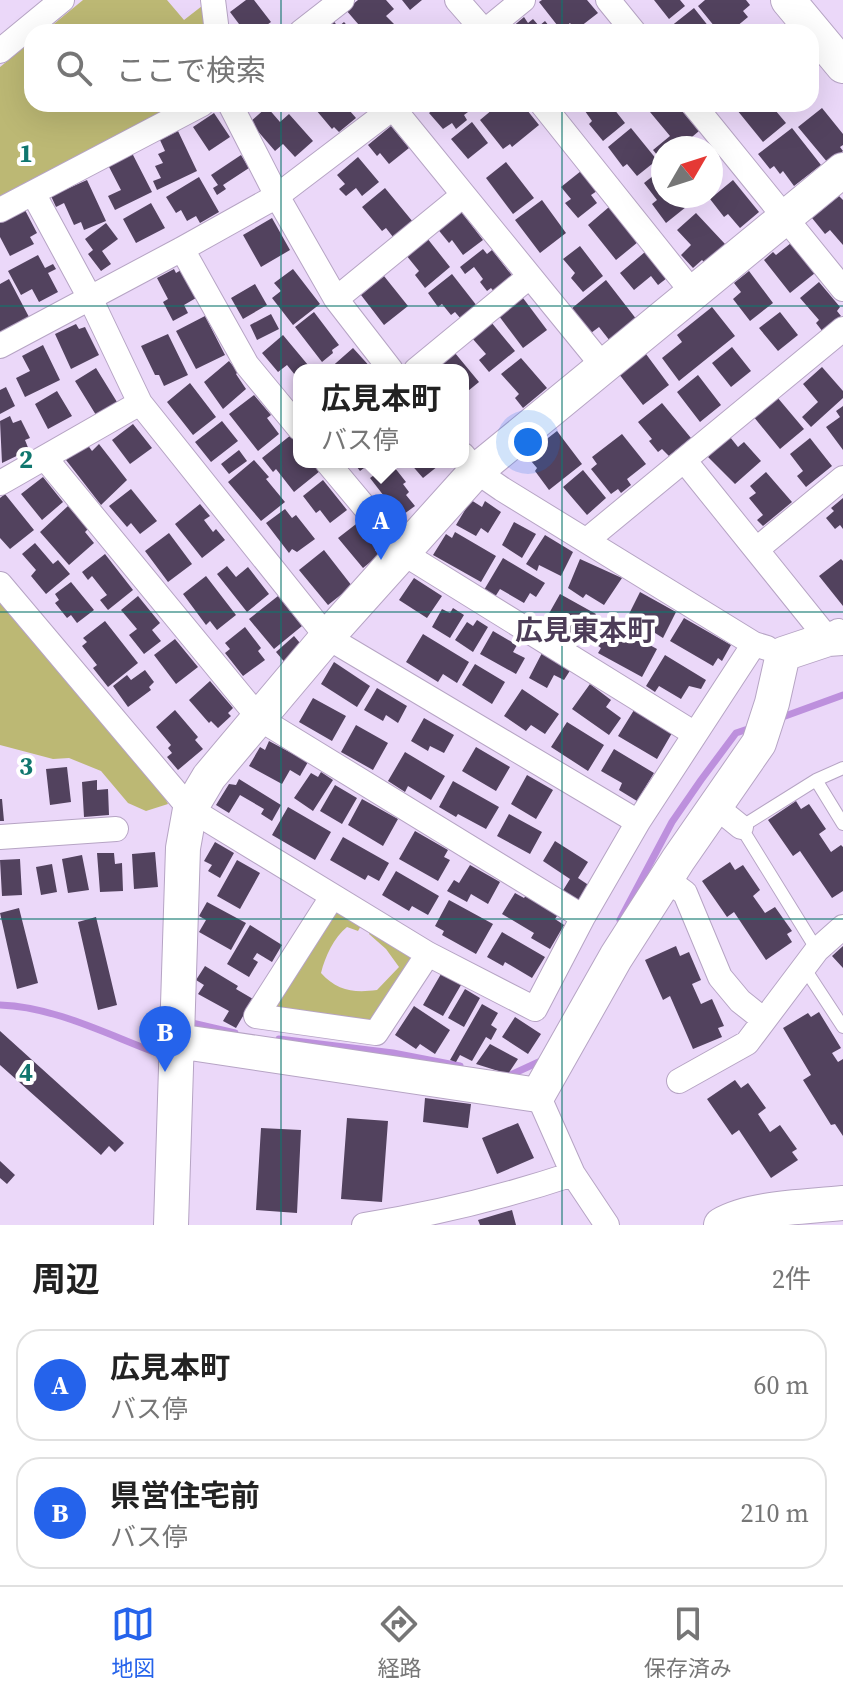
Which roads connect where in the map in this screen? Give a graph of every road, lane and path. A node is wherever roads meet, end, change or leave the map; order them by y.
1 (62, 0) edge
2 (213, 0) edge
3 (342, 0) edge
4 (457, 0) edge
5 (523, 0) edge
6 (608, 0) edge
7 (788, 0) edge
8 (33, 24) edge
9 (216, 24) edge
10 (311, 24) edge
11 (478, 24) edge
12 (494, 24) edge
13 (628, 24) edge
14 (808, 24) edge
15 (24, 31) edge
16 (819, 37) edge
17 (0, 51) edge
18 (843, 66) edge
19 (187, 112) edge
20 (234, 112) edge
21 (388, 112) edge
22 (400, 112) edge
23 (548, 112) edge
24 (700, 112) edge
25 (843, 170) edge
26 (33, 193) junction
27 (277, 196) junction
28 (462, 196) junction
29 (0, 210) edge
30 (786, 217) junction
31 (182, 249) junction
32 (529, 277) junction
33 (843, 289) edge
34 (693, 293) junction
35 (90, 298) junction
36 (336, 299) junction
37 (843, 329) edge
38 (0, 346) edge
39 (386, 364) edge
40 (423, 364) edge
41 (603, 366) junction
42 (140, 403) junction
43 (293, 421) edge
44 (45, 458) junction
45 (684, 460) junction
46 (470, 463) edge
47 (332, 468) edge
48 (466, 468) edge
49 (843, 478) edge
50 (0, 483) edge
51 (587, 540) junction
52 (757, 549) junction
53 (403, 553) junction
54 (0, 584) edge
55 (838, 635) edge
56 (327, 637) junction
57 (769, 649) junction
58 (260, 719) junction
59 (695, 734) junction
60 (843, 768) edge
61 (816, 780) junction
62 (190, 809) junction
63 (728, 817) junction
64 (638, 822) junction
65 (843, 824) edge
66 (116, 829) dead end
67 (0, 837) edge
68 (666, 879) junction
69 (332, 897) junction
70 (583, 917) junction
71 (843, 927) edge
72 (428, 954) junction
73 (810, 958) junction
74 (764, 1020) junction
75 (843, 1027) edge
76 (177, 1041) junction
77 (679, 1081) dead end
78 (538, 1095) junction
79 (573, 1174) junction
80 (843, 1203) edge
81 (171, 1225) edge
82 (364, 1225) edge
83 (607, 1225) edge
84 (721, 1225) edge

1 - 8 street
2 - 9 street
3 - 10 street
4 - 11 street
5 - 12 street
6 - 13 street
7 - 14 street
15 - 17 street
16 - 18 street
19 - 26 street
20 - 27 street
21 - 27 street
22 - 28 street
23 - 34 street
24 - 30 street
25 - 30 street
26 - 29 street
26 - 35 street
27 - 31 street
27 - 36 street
28 - 32 street
28 - 36 street
30 - 33 street
30 - 34 street
31 - 35 street
31 - 43 street
32 - 40 street
32 - 41 street
34 - 41 street
35 - 38 street
35 - 42 street
36 - 39 street
37 - 45 street
41 - 46 street
42 - 44 street
42 - 56 street
44 - 50 street
44 - 58 street
45 - 51 street
45 - 52 street
46 - 51 street
47 - 53 street
48 - 53 street
49 - 52 street
51 - 57 street
52 - 55 street
53 - 56 street
53 - 59 street
54 - 62 street
55 - 57 street
56 - 58 street
56 - 64 street
57 - 59 street
57 - 63 street
58 - 62 street
58 - 70 street
59 - 64 street
60 - 61 lane
61 - 63 lane
61 - 65 lane
62 - 69 street
62 - 76 street
63 - 68 street
63 - 73 lane
64 - 70 street
66 - 67 street
68 - 74 street
68 - 78 street
69 - 72 street
69 - 72 street
70 - 72 street
71 - 73 street
73 - 74 street
73 - 75 lane
74 - 77 street
76 - 78 street
76 - 81 street
78 - 79 street
79 - 82 street
79 - 83 street
80 - 84 street

